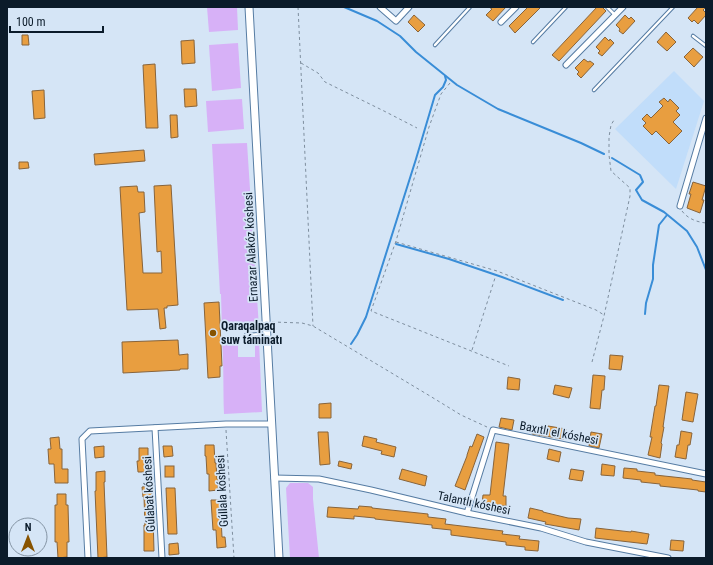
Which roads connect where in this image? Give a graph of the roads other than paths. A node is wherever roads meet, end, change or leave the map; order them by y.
1 (249, 7) edge
2 (380, 7) edge
3 (409, 7) edge
4 (470, 7) edge
5 (516, 7) edge
6 (566, 7) edge
7 (607, 7) edge
8 (623, 7) edge
9 (673, 7) edge
10 (615, 15) junction
11 (501, 22) dead end
12 (694, 36) dead end
13 (533, 42) dead end
14 (435, 45) dead end
15 (706, 46) edge
16 (566, 65) dead end
17 (594, 90) dead end
18 (706, 118) edge
19 (680, 206) road end
20 (267, 334) junction
21 (246, 335) dead end
22 (272, 424) junction
23 (156, 428) junction
24 (706, 474) edge
25 (274, 478) junction
26 (467, 513) junction
27 (88, 558) edge
28 (162, 558) edge
29 (279, 558) edge
30 (668, 558) edge

1 - 20 main road, Ernazar Alakóz kóshesi
2 - 3 street
4 - 14 lane
5 - 11 street
6 - 13 lane
7 - 10 lane
8 - 10 street
9 - 17 lane
10 - 16 street
12 - 15 lane
18 - 19 street
20 - 21 lane
20 - 22 main road, Ernazar Alakóz kóshesi
22 - 23 street
22 - 25 main road, Ernazar Alakóz kóshesi
23 - 27 street
23 - 28 street, Gúlabat kóshesi
24 - 26 street, Baxıtlı el kóshesi
25 - 26 street, Talantlı kóshesi
25 - 29 main road, Ernazar Alakóz kóshesi
26 - 30 street, Talantlı kóshesi

